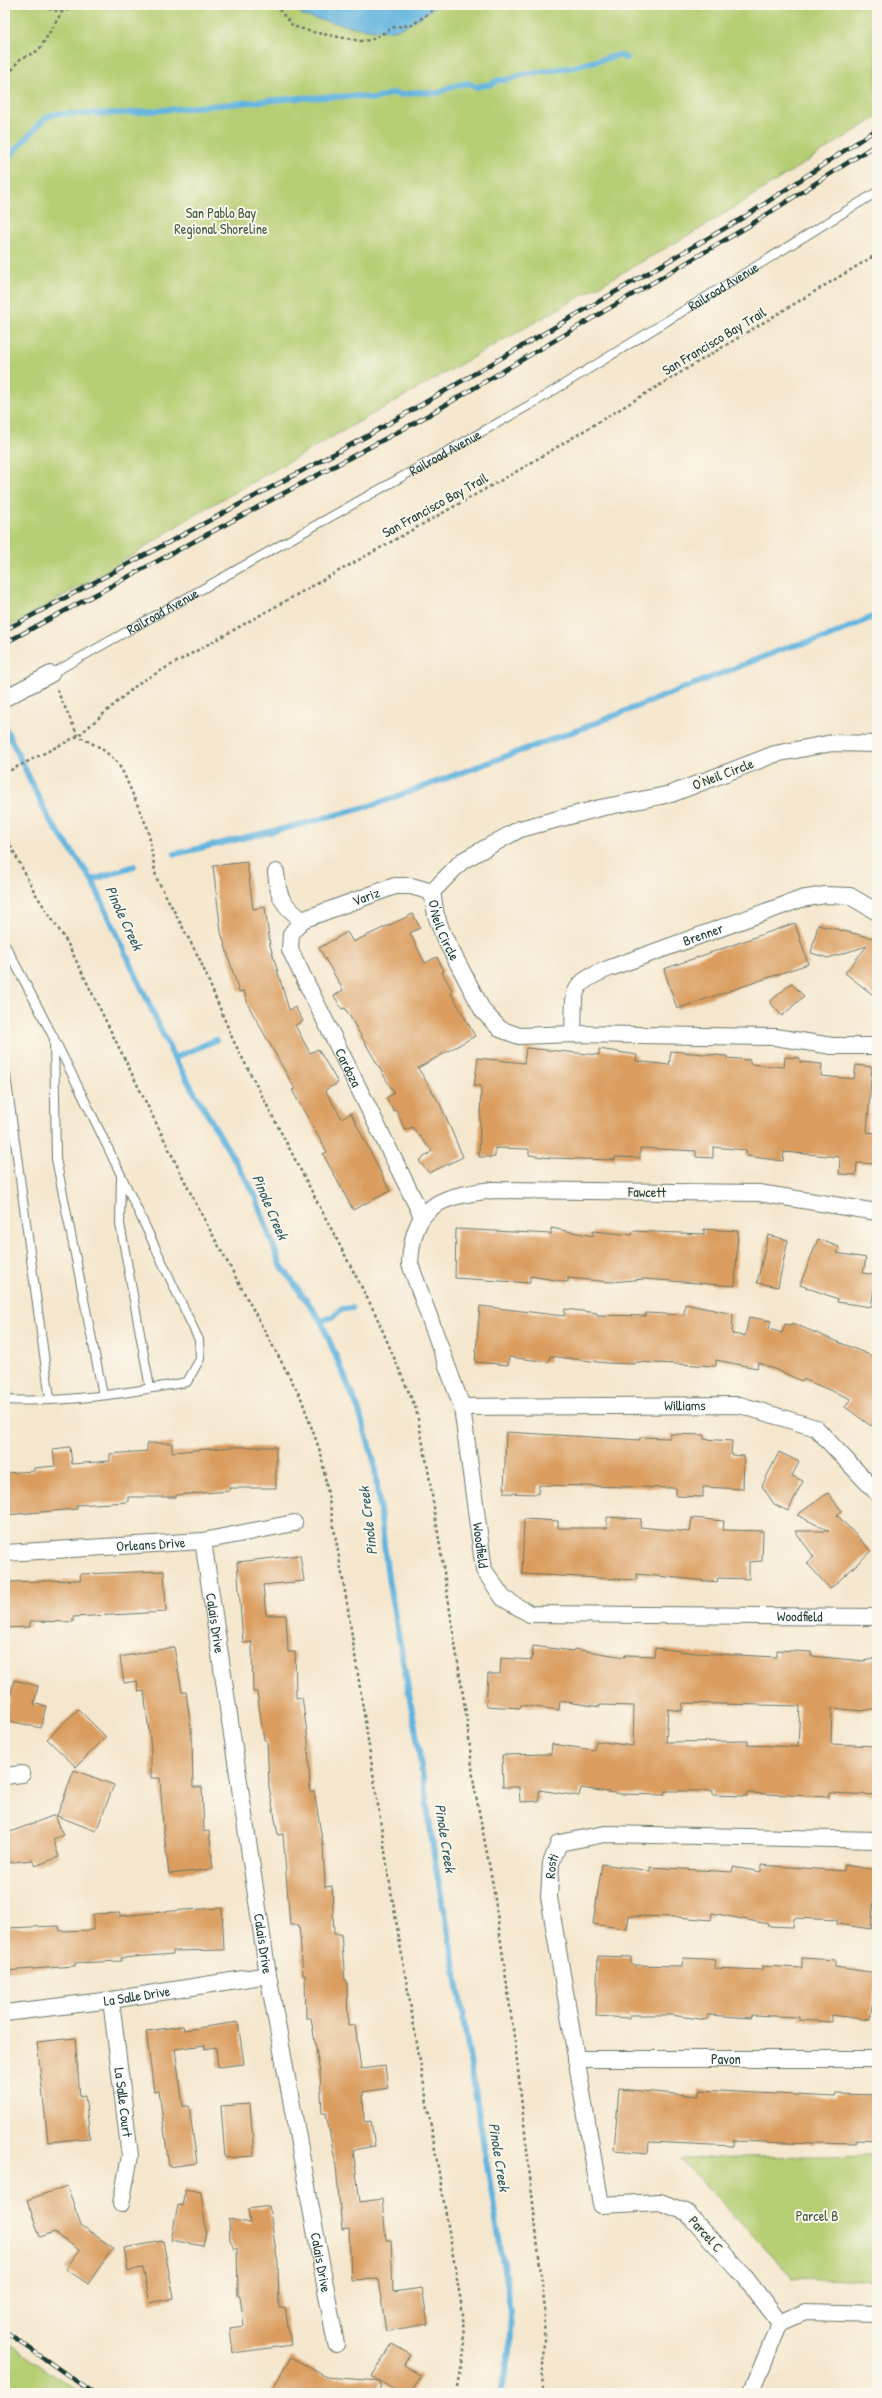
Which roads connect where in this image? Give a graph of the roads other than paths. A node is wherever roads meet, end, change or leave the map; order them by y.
1 (877, 192) edge
2 (51, 674) joint
3 (5, 698) edge
4 (877, 744) edge
5 (276, 872) dead end
6 (432, 892) junction
7 (877, 912) edge
8 (302, 920) junction
9 (5, 945) edge
10 (573, 1034) junction
11 (54, 1036) junction
12 (877, 1046) edge
13 (5, 1068) edge
14 (121, 1175) junction
15 (877, 1212) edge
16 (422, 1216) junction
17 (5, 1388) edge
18 (150, 1388) junction
19 (103, 1395) junction
20 (50, 1399) junction
21 (6, 1400) edge
22 (462, 1407) junction
23 (877, 1493) edge
24 (294, 1523) dead end
25 (203, 1541) junction
26 (5, 1553) edge
27 (877, 1617) edge
28 (22, 1774) dead end
29 (5, 1776) edge
30 (877, 1840) edge
31 (268, 1975) junction
32 (111, 2000) junction
33 (5, 2013) edge
34 (576, 2059) junction
35 (877, 2059) edge
36 (121, 2204) dead end
37 (601, 2205) joint
38 (877, 2314) edge
39 (780, 2323) junction
40 (336, 2344) dead end
41 (751, 2393) edge

1 - 2 lane, Railroad Avenue
2 - 3 street, Railroad Avenue
4 - 6 street, O'Neil Circle
5 - 8 street
6 - 8 street, Variz
6 - 10 street, O'Neil Circle
7 - 10 street, Brenner
8 - 16 street, Cardoza
9 - 11 lane
10 - 12 street, O'Neil Circle
11 - 14 lane
11 - 19 lane
13 - 20 lane
14 - 18 lane
14 - 18 lane
15 - 16 street, Fawcett
16 - 22 street, Woodfield
17 - 21 lane
18 - 19 lane
19 - 20 lane
20 - 21 lane
22 - 23 street, Williams
22 - 27 street, Woodfield
24 - 25 street, Orleans Drive
25 - 26 street, Orleans Drive
25 - 31 street, Calais Drive
28 - 29 street
30 - 34 street, Rosti
31 - 32 street, La Salle Drive
31 - 40 street, Calais Drive
32 - 33 street, La Salle Drive
32 - 36 street, La Salle Court
34 - 35 street, Pavon
34 - 37 street, Rosti
37 - 39 street, Parcel C
38 - 39 street
39 - 41 street

